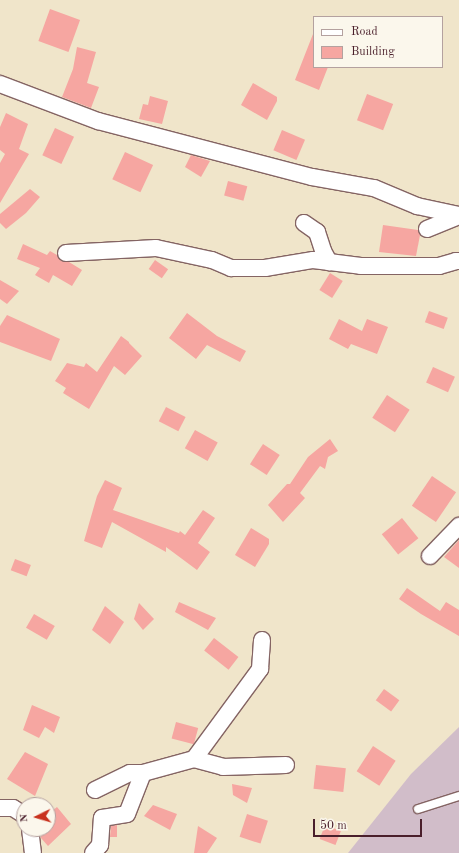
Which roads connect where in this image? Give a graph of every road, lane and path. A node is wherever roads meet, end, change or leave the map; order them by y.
1 (0, 84) edge
2 (459, 215) edge
3 (304, 223) dead end
4 (426, 229) dead end
5 (66, 253) dead end
6 (329, 262) junction
7 (459, 262) edge
8 (459, 526) edge
9 (430, 556) dead end
10 (262, 640) dead end
11 (194, 759) junction
12 (286, 765) dead end
13 (143, 774) junction
14 (95, 790) dead end
15 (459, 796) edge
16 (0, 808) edge
17 (418, 809) dead end
18 (16, 810) edge
19 (31, 837) edge
20 (34, 853) edge
21 (93, 853) edge

1 - 2 street
2 - 4 street
3 - 6 street
5 - 6 street
6 - 7 street
8 - 9 street
10 - 11 street
11 - 12 street
11 - 13 street
13 - 14 street
13 - 21 street
15 - 17 lane
16 - 18 street
19 - 20 street

